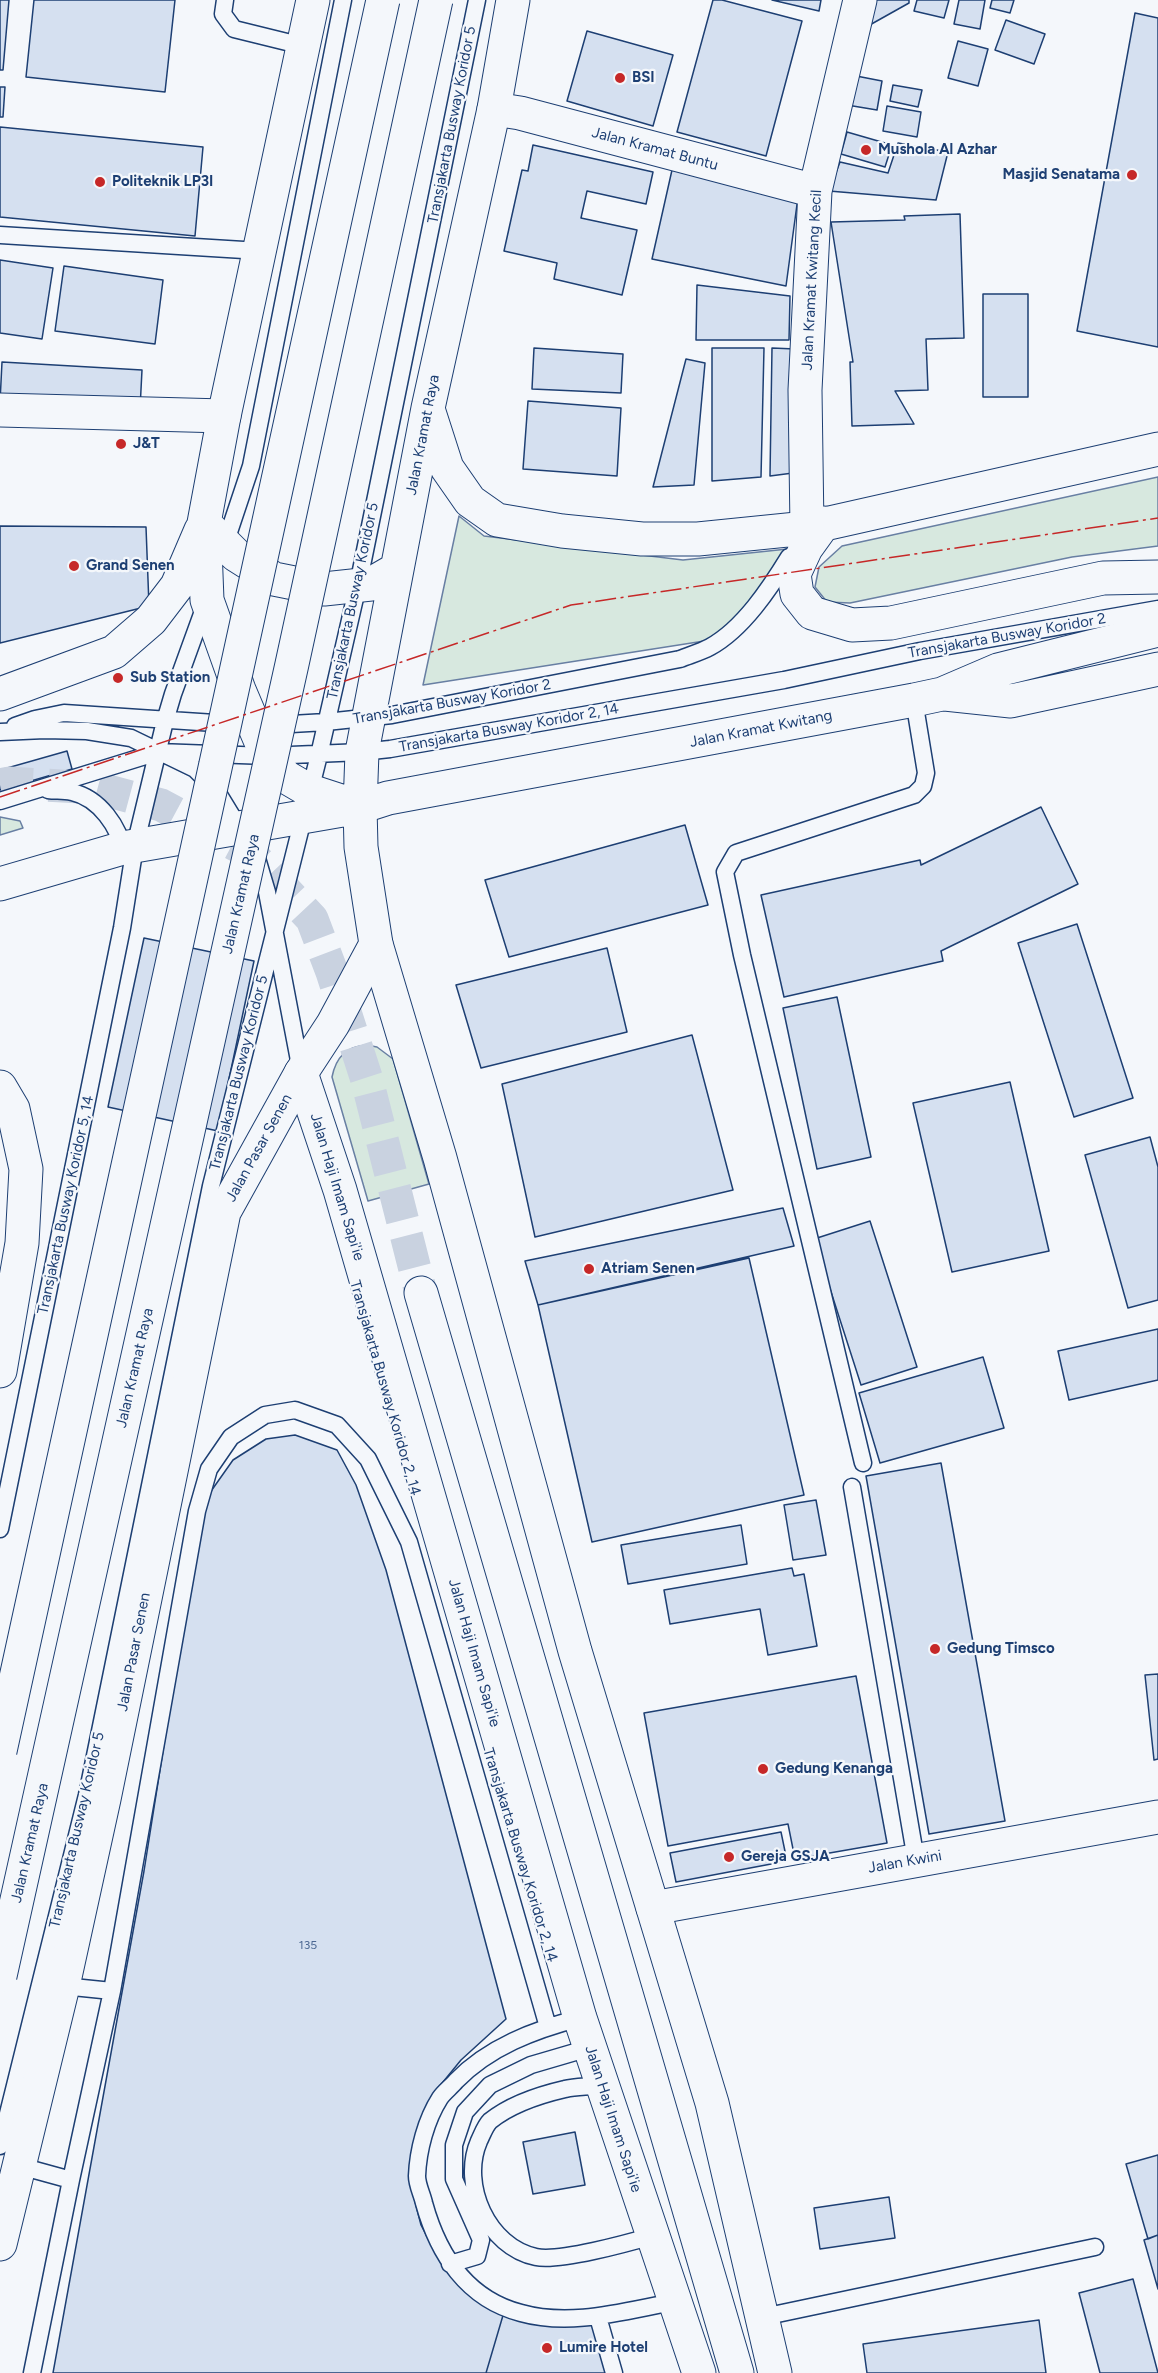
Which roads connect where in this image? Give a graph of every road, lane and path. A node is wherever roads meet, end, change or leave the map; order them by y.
1 (225, 0) edge
2 (313, 0) edge
3 (343, 0) edge
4 (383, 0) edge
5 (436, 0) edge
6 (477, 0) edge
7 (513, 0) edge
8 (860, 0) edge
9 (303, 46) junction
10 (494, 109) junction
11 (815, 192) junction
12 (0, 235) edge
13 (260, 250) junction
14 (428, 408) junction
15 (0, 410) edge
16 (224, 416) junction
17 (1158, 449) edge
18 (816, 525) junction
19 (215, 534) junction
20 (397, 569) junction
21 (1158, 577) edge
22 (358, 585) junction
23 (207, 600) junction
24 (1158, 609) edge
25 (1158, 630) edge
26 (856, 665) joint
27 (1158, 669) edge
28 (0, 694) edge
29 (928, 697) junction
30 (368, 719) junction
31 (165, 722) junction
32 (327, 722) junction
33 (254, 726) junction
34 (1, 732) edge
35 (158, 752) junction
36 (362, 753) junction
37 (319, 755) junction
38 (267, 756) junction
39 (38, 789) junction
40 (0, 801) edge
41 (306, 804) junction
42 (360, 807) junction
43 (238, 827) junction
44 (129, 847) junction
45 (0, 884) edge
46 (274, 931) junction
47 (376, 944) junction
48 (301, 1073) junction
49 (0, 1087) edge
50 (421, 1293) tunnel mouth
51 (0, 1371) edge
52 (863, 1463) dead end
53 (852, 1487) dead end
54 (0, 1529) edge
55 (0, 1751) edge
56 (1158, 1817) edge
57 (916, 1860) junction
58 (653, 1908) junction
59 (0, 1976) edge
60 (63, 1986) junction
61 (112, 1991) junction
62 (548, 2027) junction
63 (580, 2034) junction
64 (597, 2086) junction
65 (10, 2156) edge
66 (71, 2180) junction
67 (648, 2237) junction
68 (0, 2244) edge
69 (1095, 2247) dead end
70 (450, 2264) junction
71 (670, 2303) junction
72 (598, 2317) junction
73 (763, 2317) junction
74 (32, 2373) edge
75 (614, 2373) edge
76 (689, 2373) edge
77 (699, 2373) edge
78 (737, 2373) edge
79 (775, 2373) edge

1 - 9 lane
2 - 9 main road
3 - 19 lane
4 - 55 main road, bridge
5 - 59 main road, Jalan Kramat Raya, bridge
6 - 22 lane, Transjakarta Busway Koridor 5
7 - 10 main road, Jalan Kramat Raya
8 - 11 main road, Jalan Kramat Kwitang Kecil
9 - 13 main road
10 - 11 main road, Jalan Kramat Buntu
10 - 14 main road, Jalan Kramat Raya
11 - 18 main road, Jalan Kramat Kwitang Kecil
12 - 13 lane
13 - 16 main road
14 - 18 main road
14 - 20 main road, Jalan Kramat Raya
15 - 16 main road
16 - 19 main road
17 - 18 main road
18 - 21 main road
18 - 30 lane, Transjakarta Busway Koridor 2
19 - 22 main road
19 - 23 main road
19 - 28 main road
20 - 22 main road
20 - 30 main road, Jalan Kramat Raya
22 - 32 lane, Transjakarta Busway Koridor 5
23 - 31 lane
23 - 33 main road
24 - 26 lane, Transjakarta Busway Koridor 2
25 - 29 main road, Jalan Kramat Kwitang
26 - 36 lane, Transjakarta Busway Koridor 2, 14
27 - 29 main road
29 - 42 main road, Jalan Kramat Kwitang
29 - 52 lane
30 - 32 lane, Transjakarta Busway Koridor 2
30 - 36 main road, Jalan Kramat Raya
31 - 33 lane, Transjakarta Busway Koridor 2
31 - 34 lane, Transjakarta Busway Koridor 2
31 - 35 lane
32 - 33 lane, Transjakarta Busway Koridor 2
32 - 37 lane, Transjakarta Busway Koridor 5
33 - 38 main road
34 - 35 lane, Transjakarta Busway Koridor 2, 14
35 - 38 lane, Transjakarta Busway Koridor 2, 14
35 - 39 lane, Transjakarta Busway Koridor 2, 14
35 - 43 lane, Transjakarta Busway Koridor 2, 14
35 - 44 lane
36 - 37 lane, Transjakarta Busway Koridor 2, 14
36 - 42 main road, Jalan Kramat Raya
37 - 38 lane, Transjakarta Busway Koridor 2, 14
37 - 41 lane, Transjakarta Busway Koridor 5
38 - 41 main road
39 - 40 lane, Transjakarta Busway Koridor 2, 14
39 - 44 lane
41 - 42 main road, Jalan Kramat Kwitang
41 - 43 main road, Jalan Kramat Kwitang
41 - 46 lane, Transjakarta Busway Koridor 5
42 - 47 main road
43 - 44 main road, Jalan Kramat Kwitang
43 - 46 lane, Transjakarta Busway Koridor 2, 14
44 - 45 main road, Jalan Kramat Kwitang
44 - 54 lane, Transjakarta Busway Koridor 5, 14
46 - 48 lane
46 - 65 lane, Transjakarta Busway Koridor 5
47 - 48 main road
47 - 58 main road
48 - 60 main road, Jalan Pasar Senen
48 - 63 main road, Jalan Haji Imam Sapi'ie
48 - 63 lane, Transjakarta Busway Koridor 2, 14
49 - 51 main road
50 - 78 main road
53 - 57 lane
56 - 57 main road, Jalan Kwini
57 - 58 main road, Jalan Kwini
58 - 73 main road
60 - 61 lane
60 - 65 main road, Jalan Pasar Senen
61 - 62 lane
61 - 66 lane
62 - 63 lane
62 - 70 lane
63 - 64 main road, Jalan Haji Imam Sapi'ie
63 - 70 lane
64 - 67 main road, Jalan Haji Imam Sapi'ie
64 - 67 lane
65 - 66 lane
65 - 68 main road, Jalan Pasar Senen
66 - 74 lane
67 - 71 main road, Jalan Haji Imam Sapi'ie
69 - 73 lane
70 - 72 lane
71 - 72 lane
71 - 76 lane
71 - 77 main road, Jalan Haji Imam Sapi'ie
72 - 75 lane
73 - 79 main road

